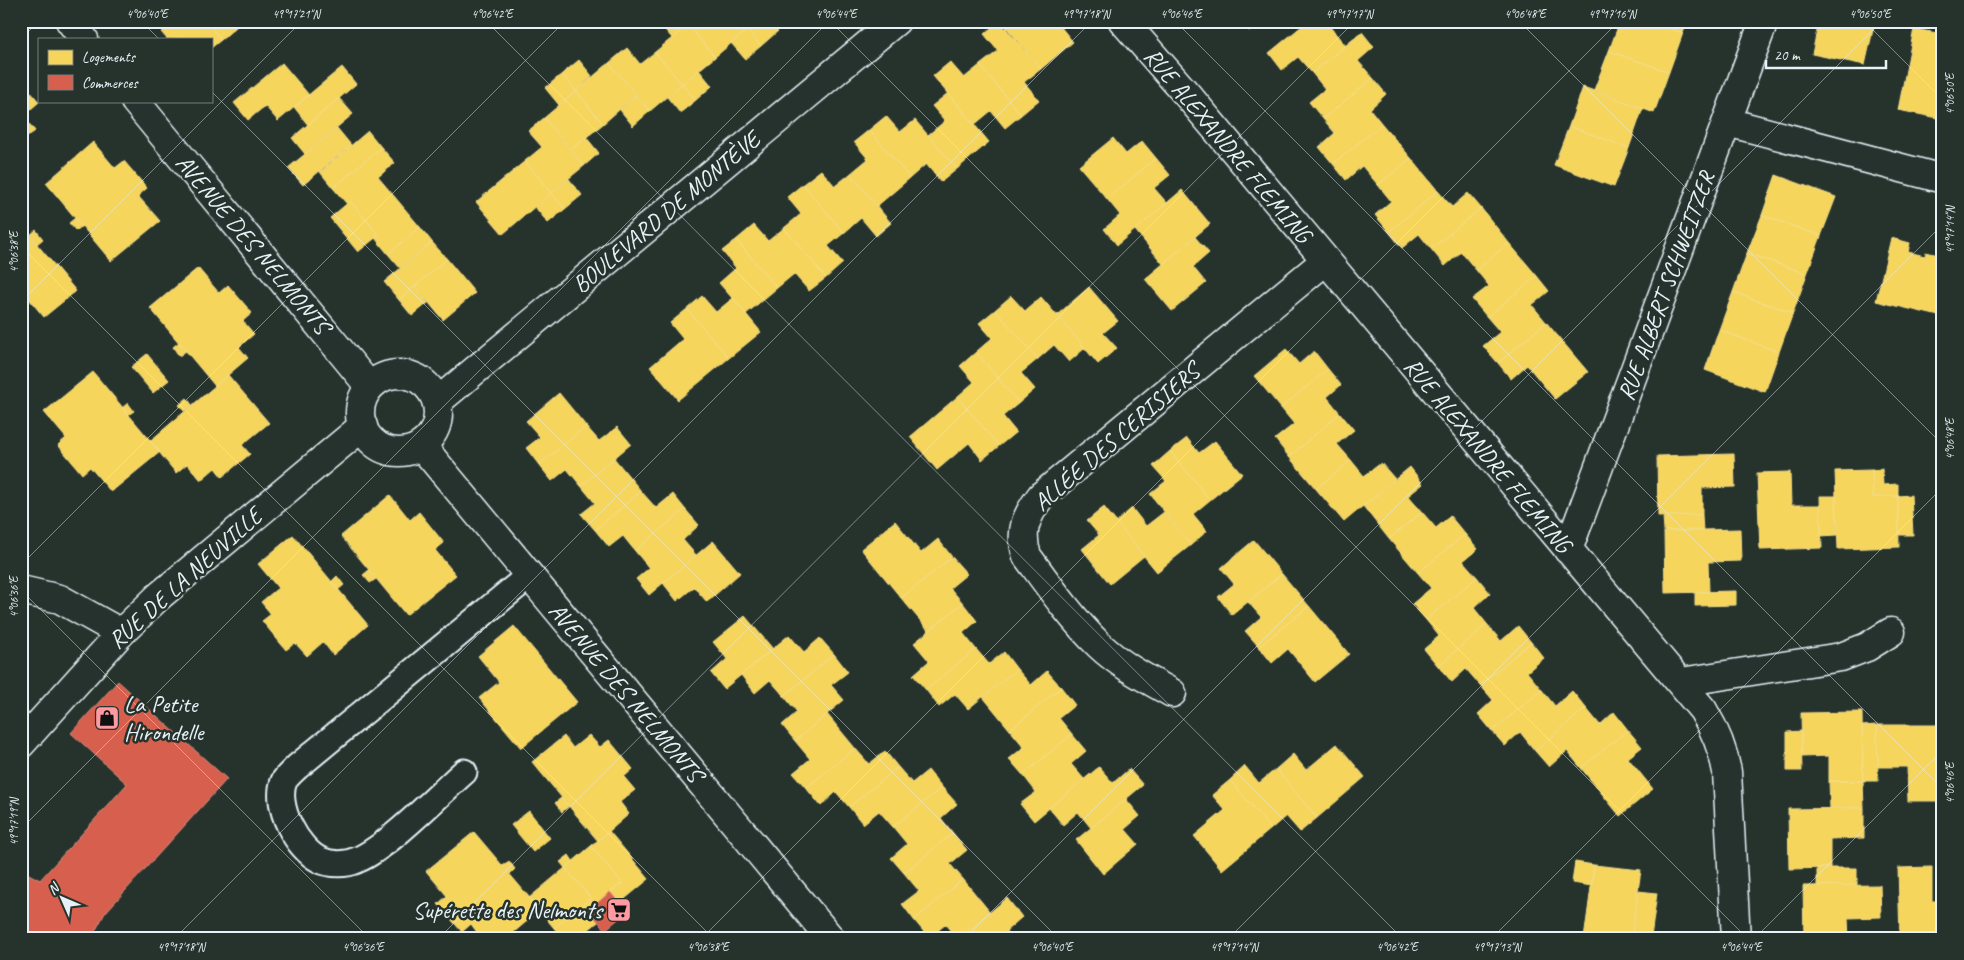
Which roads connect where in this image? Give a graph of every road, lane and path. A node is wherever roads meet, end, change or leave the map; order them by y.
1 (70, 21) edge
2 (896, 21) edge
3 (1123, 21) edge
4 (1764, 21) edge
5 (83, 38) edge
6 (136, 102) edge
7 (1727, 122) junction
8 (1943, 179) edge
9 (1325, 261) junction
10 (370, 387) junction
11 (437, 402) junction
12 (363, 426) junction
13 (421, 445) junction
14 (1568, 550) junction
15 (530, 575) junction
16 (21, 590) edge
17 (1891, 632) dead end
18 (120, 633) junction
19 (1680, 682) junction
20 (1172, 693) dead end
21 (21, 744) edge
22 (464, 772) dead end
23 (831, 939) edge
24 (1736, 939) edge

1 - 5 street
2 - 11 street, BOULEVARD DE MONTÈVE
3 - 9 street, RUE ALEXANDRE FLEMING
4 - 7 street, RUE ALBERT SCHWEITZER
6 - 10 street, AVENUE DES NELMONTS
7 - 8 street
7 - 14 street, RUE ALBERT SCHWEITZER
9 - 14 street, RUE ALEXANDRE FLEMING
9 - 20 street, ALLÉE DES CERISIERS
10 - 11 street
10 - 12 street
11 - 13 street
12 - 13 street
12 - 18 street, RUE DE LA NEUVILLE
13 - 15 street, AVENUE DES NELMONTS
14 - 19 street, RUE ALEXANDRE FLEMING
15 - 22 lane
15 - 23 street, AVENUE DES NELMONTS
16 - 18 street
17 - 19 street
18 - 21 street, RUE DE LA NEUVILLE
19 - 24 street, RUE ALEXANDRE FLEMING

